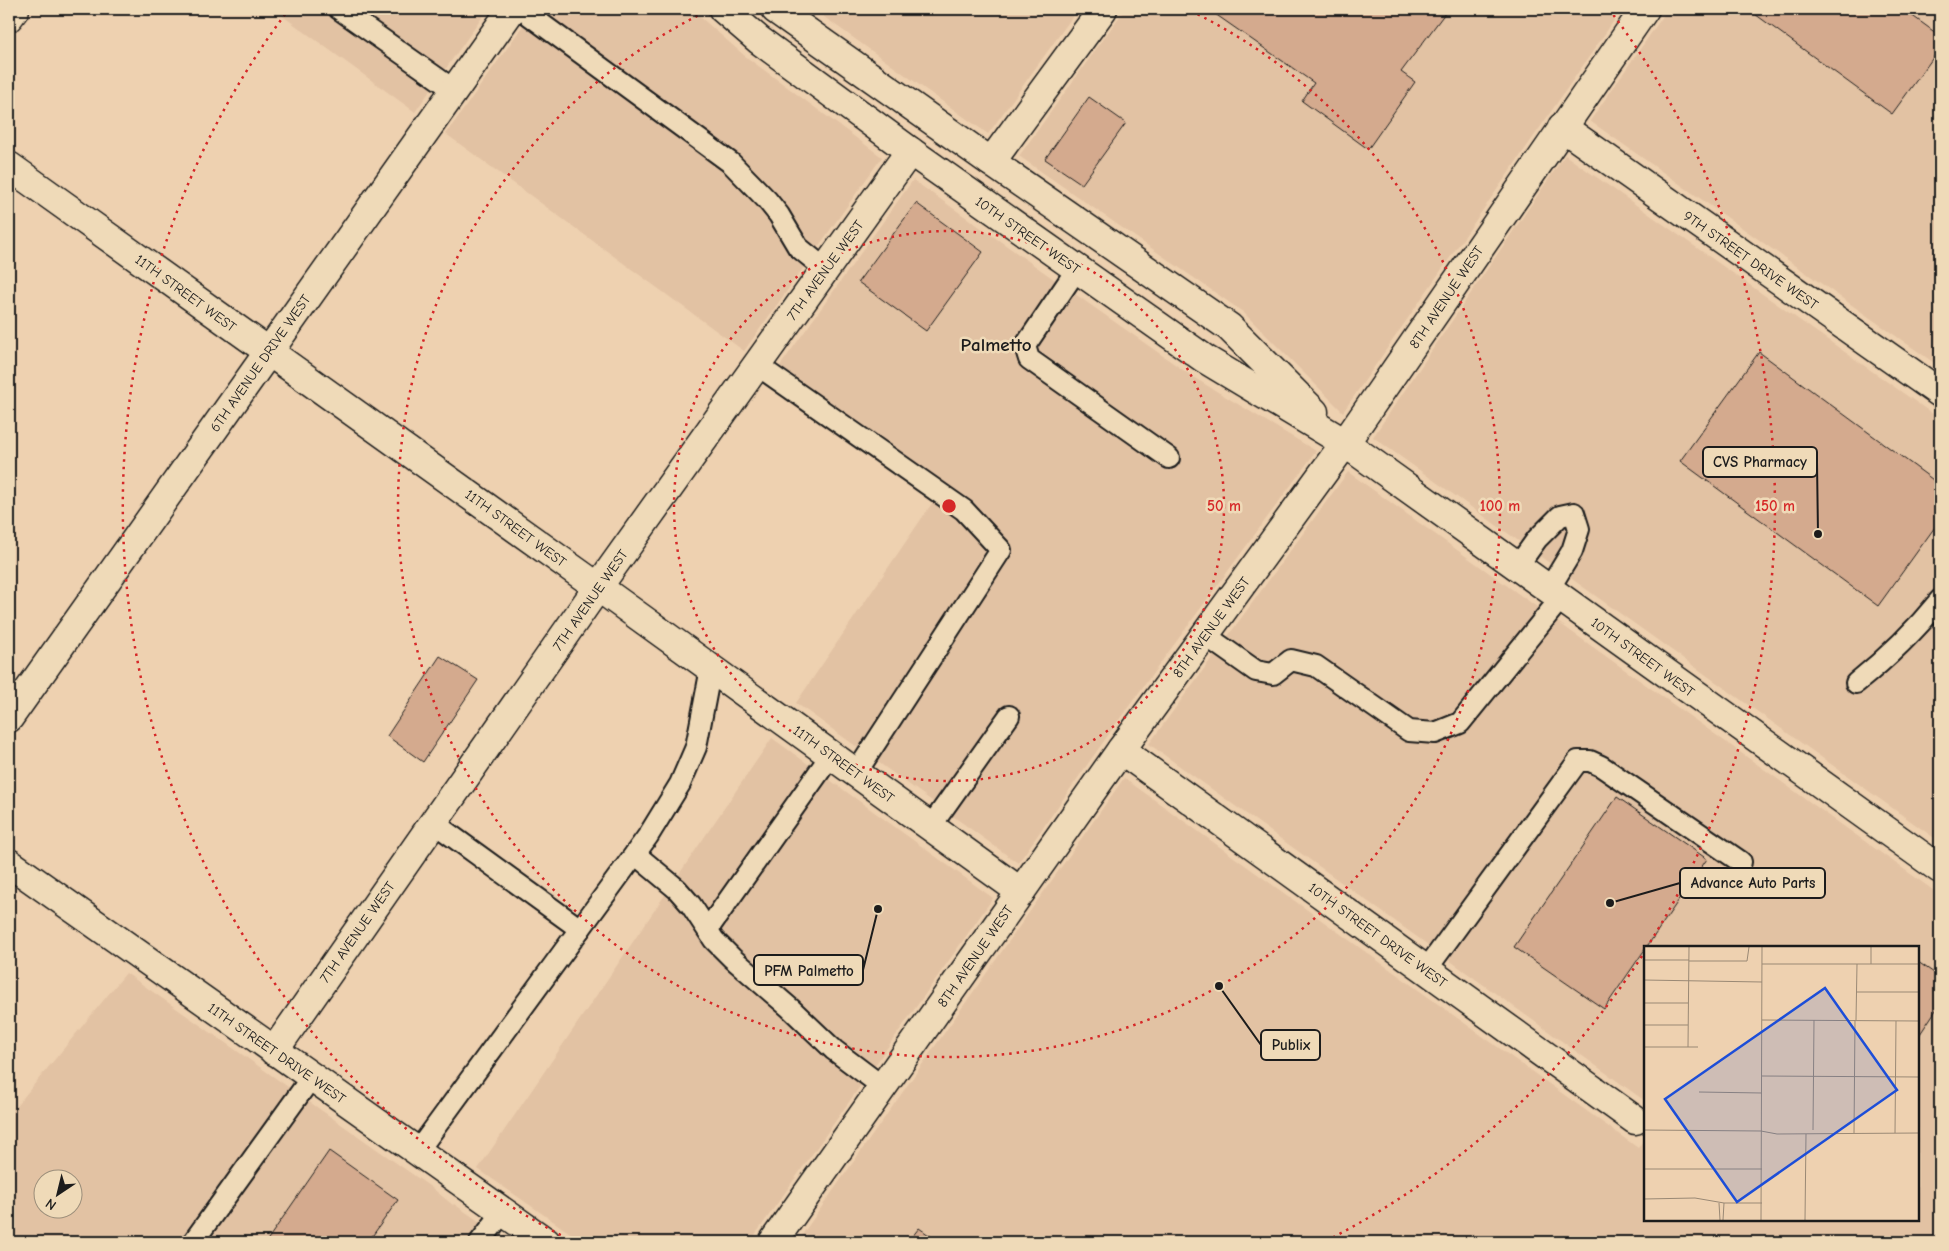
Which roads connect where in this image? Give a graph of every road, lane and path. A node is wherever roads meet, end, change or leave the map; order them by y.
1 (15, 9) edge
2 (339, 9) edge
3 (512, 9) edge
4 (521, 9) edge
5 (723, 9) edge
6 (775, 9) edge
7 (1103, 9) edge
8 (1644, 9) edge
9 (9, 17) edge
10 (454, 90) junction
11 (1562, 127) junction
12 (910, 151) junction
13 (991, 162) junction
14 (9, 166) edge
15 (825, 269) junction
16 (1077, 269) junction
17 (268, 351) junction
18 (757, 365) junction
19 (1940, 393) edge
20 (1346, 444) junction
21 (1168, 458) dead end
22 (1517, 567) junction
23 (598, 587) junction
24 (1555, 594) junction
25 (1940, 600) edge
26 (1205, 635) junction
27 (711, 668) junction
28 (1856, 683) dead end
29 (1009, 716) dead end
30 (9, 718) edge
31 (1121, 750) junction
32 (831, 755) junction
33 (856, 773) junction
34 (434, 823) junction
35 (931, 826) junction
36 (635, 854) junction
37 (1741, 862) dead end
38 (9, 863) edge
39 (1940, 869) edge
40 (1021, 892) junction
41 (580, 929) junction
42 (708, 929) junction
43 (1426, 970) junction
44 (274, 1052) junction
45 (311, 1078) junction
46 (883, 1087) junction
47 (1634, 1120) dead end
48 (417, 1152) junction
49 (503, 1212) junction
50 (192, 1242) edge
51 (480, 1242) edge
52 (546, 1242) edge
53 (774, 1242) edge

1 - 9 street
2 - 10 lane
3 - 10 street, 6TH AVENUE DRIVE WEST
4 - 15 lane
5 - 12 street, 10TH STREET WEST
6 - 13 street, 10TH STREET WEST
7 - 13 street
8 - 11 street, 8TH AVENUE WEST
10 - 17 street, 6TH AVENUE DRIVE WEST
11 - 19 street, 9TH STREET DRIVE WEST
11 - 20 street, 8TH AVENUE WEST
12 - 15 street, 7TH AVENUE WEST
12 - 16 street, 10TH STREET WEST
13 - 20 street, 10TH STREET WEST
14 - 17 street, 11TH STREET WEST
15 - 18 street, 7TH AVENUE WEST
16 - 20 street, 10TH STREET WEST
16 - 21 lane
17 - 23 street, 11TH STREET WEST
17 - 30 street, 6TH AVENUE DRIVE WEST
18 - 23 street, 7TH AVENUE WEST
18 - 33 lane
20 - 22 street, 10TH STREET WEST
20 - 26 street, 8TH AVENUE WEST
22 - 24 street, 10TH STREET WEST
22 - 24 lane
23 - 27 street, 11TH STREET WEST
23 - 34 street, 7TH AVENUE WEST
24 - 26 lane
24 - 39 street, 10TH STREET WEST
25 - 28 lane
26 - 31 street, 8TH AVENUE WEST
27 - 32 street, 11TH STREET WEST
27 - 36 lane
29 - 35 lane
31 - 40 street, 8TH AVENUE WEST
31 - 43 street, 10TH STREET DRIVE WEST
32 - 33 street, 11TH STREET WEST
32 - 42 lane
33 - 35 street, 11TH STREET WEST
34 - 41 lane
34 - 44 street, 7TH AVENUE WEST
35 - 40 street, 11TH STREET WEST
36 - 41 lane
36 - 42 lane
37 - 43 lane
38 - 44 street, 11TH STREET DRIVE WEST
40 - 46 street, 8TH AVENUE WEST
41 - 48 lane
42 - 46 lane
43 - 47 street, 10TH STREET DRIVE WEST
44 - 45 street, 11TH STREET DRIVE WEST
45 - 48 street, 11TH STREET DRIVE WEST
45 - 50 lane
46 - 53 street, 8TH AVENUE WEST
48 - 49 street, 11TH STREET DRIVE WEST
49 - 51 lane
49 - 52 street, 11TH STREET DRIVE WEST

